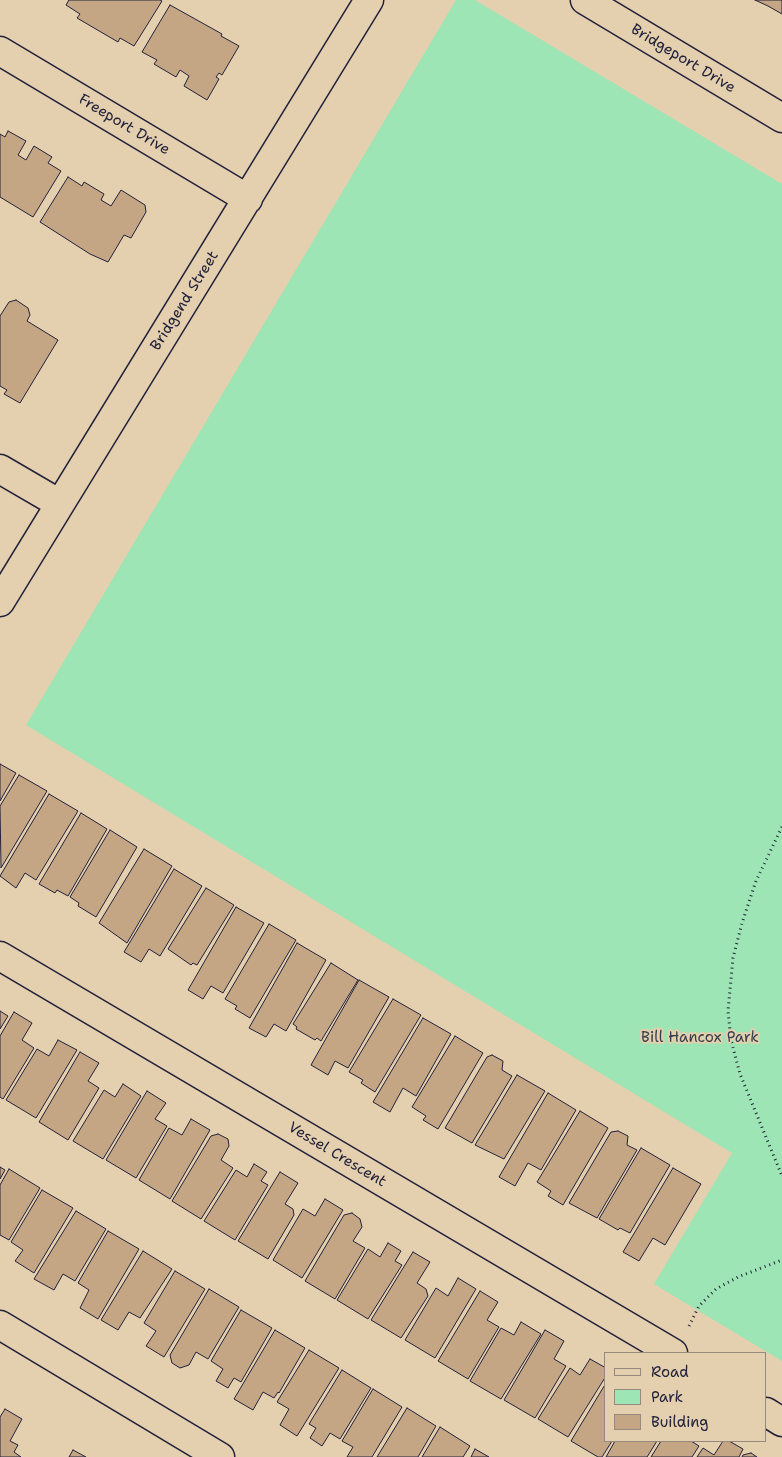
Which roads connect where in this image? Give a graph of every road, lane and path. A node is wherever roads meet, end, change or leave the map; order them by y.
1 (369, 0) edge
2 (585, 0) edge
3 (614, 8) edge
4 (0, 52) edge
5 (782, 118) edge
6 (248, 199) junction
7 (0, 469) edge
8 (60, 504) junction
9 (0, 602) edge
10 (782, 827) edge
11 (0, 956) edge
12 (782, 1176) edge
13 (782, 1260) edge
14 (0, 1325) edge
15 (688, 1329) dead end
16 (672, 1352) edge
17 (767, 1413) edge
18 (782, 1422) edge
19 (220, 1457) edge

1 - 6 street, Bridgend Street
2 - 3 street, Bridgeport Drive
3 - 5 street, Bridgeport Drive
4 - 6 street, Freeport Drive
6 - 8 street, Bridgend Street
7 - 8 street
8 - 9 street, Bridgend Street
10 - 12 path
11 - 16 street, Vessel Crescent
13 - 15 path
14 - 19 street
17 - 18 street

